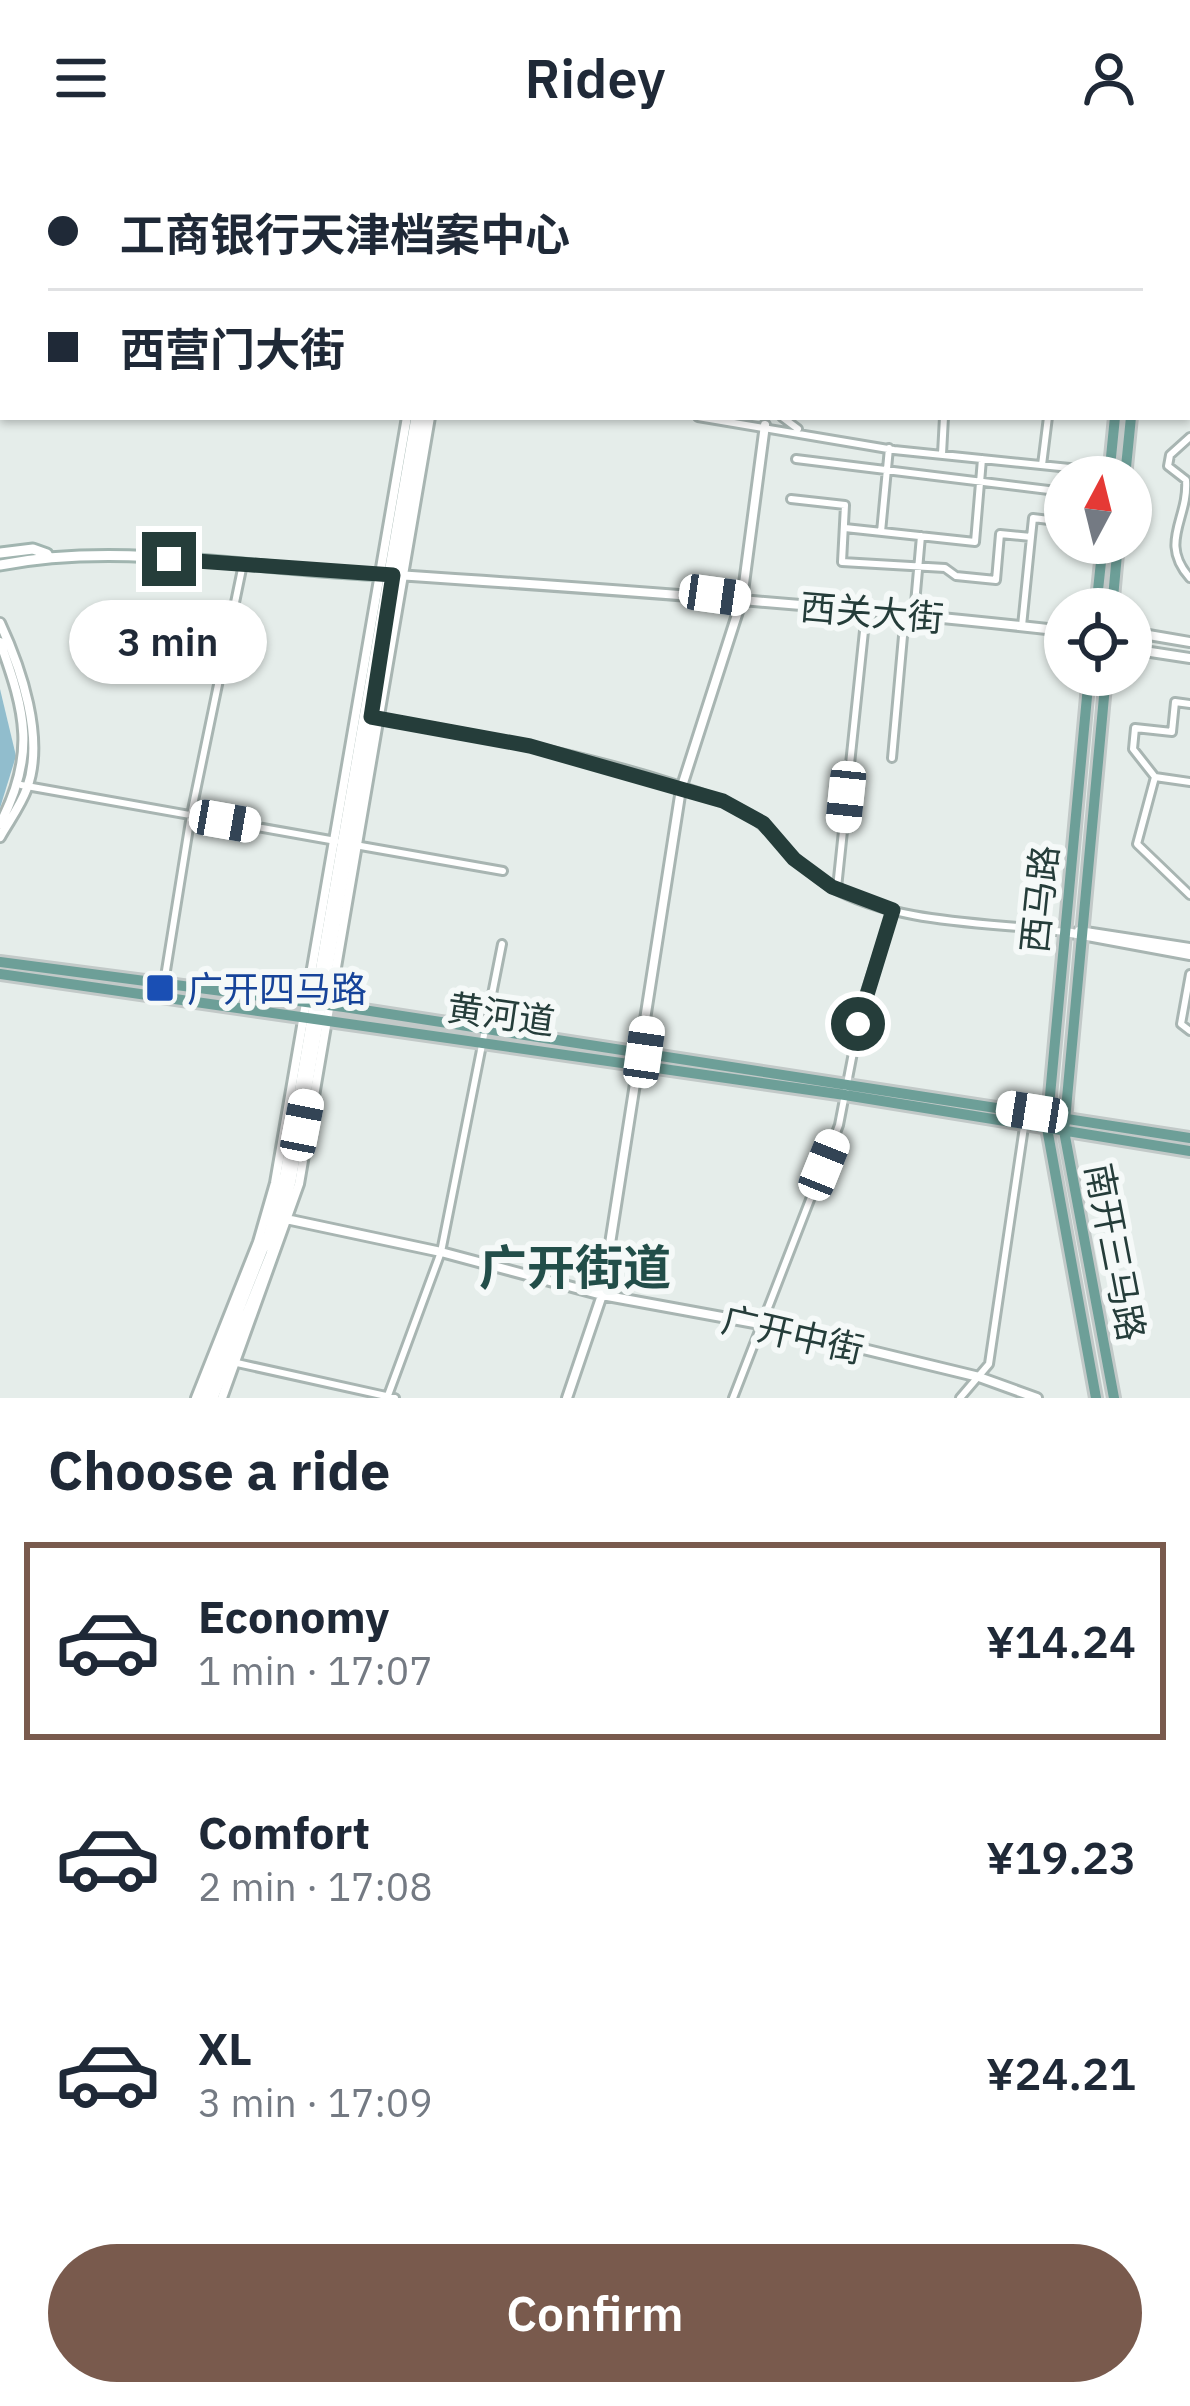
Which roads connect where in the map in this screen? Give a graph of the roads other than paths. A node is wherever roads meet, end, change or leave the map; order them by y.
1 (418, 420) edge
2 (418, 420) edge
3 (418, 420) edge
4 (723, 420) edge
5 (786, 420) edge
6 (944, 420) edge
7 (1048, 420) edge
8 (1115, 420) edge
9 (1131, 420) edge
10 (765, 425) junction
11 (801, 431) junction
12 (1190, 437) edge
13 (889, 448) junction
14 (942, 454) junction
15 (1111, 456) edge
16 (1127, 456) edge
17 (796, 459) dead end
18 (982, 459) junction
19 (1042, 465) joint
20 (886, 471) junction
21 (980, 482) junction
22 (1044, 490) edge
23 (791, 499) dead end
24 (1044, 519) edge
25 (845, 528) junction
26 (880, 532) junction
27 (921, 536) junction
28 (1031, 537) junction
29 (0, 553) edge
30 (52, 555) junction
31 (243, 564) junction
32 (0, 565) edge
33 (918, 565) junction
34 (389, 575) junction
35 (1190, 578) edge
36 (742, 599) junction
37 (866, 612) junction
38 (909, 615) junction
39 (0, 623) edge
40 (1022, 626) junction
41 (1044, 629) edge
42 (1152, 636) edge
43 (0, 642) edge
44 (1190, 642) edge
45 (1152, 653) edge
46 (1190, 658) edge
47 (1087, 696) edge
48 (1104, 696) edge
49 (1190, 704) edge
50 (367, 717) junction
51 (892, 758) dead end
52 (1155, 777) junction
53 (1190, 782) edge
54 (24, 786) junction
55 (681, 789) junction
56 (191, 815) junction
57 (0, 824) edge
58 (0, 837) edge
59 (346, 843) junction
60 (502, 871) dead end
61 (837, 890) junction
62 (1190, 896) edge
63 (893, 910) junction
64 (1066, 932) junction
65 (1081, 935) junction
66 (502, 944) dead end
67 (1190, 951) edge
68 (0, 962) edge
69 (0, 974) edge
70 (1190, 974) edge
71 (164, 983) junction
72 (319, 1011) junction
73 (1190, 1031) edge
74 (487, 1036) junction
75 (643, 1059) junction
76 (846, 1089) junction
77 (1048, 1114) junction
78 (1064, 1117) junction
79 (1024, 1125) junction
80 (1047, 1128) junction
81 (1064, 1131) junction
82 (1190, 1138) edge
83 (1190, 1151) edge
84 (278, 1217) junction
85 (441, 1252) junction
86 (602, 1295) junction
87 (760, 1324) junction
88 (237, 1364) junction
89 (979, 1377) junction
90 (390, 1397) edge
91 (209, 1398) edge
92 (567, 1398) edge
93 (733, 1398) edge
94 (960, 1398) edge
95 (1036, 1398) edge
96 (1096, 1398) edge
97 (1114, 1398) edge

1 - 34 main road
2 - 34 street
3 - 34 street
4 - 10 street
5 - 11 street
6 - 14 street
7 - 19 street
8 - 15 main road
9 - 16 main road
10 - 11 street
10 - 36 street
11 - 13 street
12 - 35 street
13 - 14 street
13 - 20 street
14 - 18 street
17 - 20 street
18 - 19 street
18 - 21 street
20 - 21 street
20 - 26 street
21 - 22 street
21 - 27 street
23 - 25 street
24 - 28 street
25 - 26 street
25 - 33 street
26 - 27 street
27 - 33 street
28 - 33 street
28 - 40 street
29 - 30 main road
30 - 31 main road
30 - 32 main road
31 - 34 main road
31 - 56 street
33 - 38 street
34 - 36 street, 西关大街
34 - 50 main road
36 - 37 street, 西关大街
36 - 55 street
37 - 38 street, 西关大街
37 - 61 street
38 - 40 street, 西关大街
38 - 51 street
39 - 54 street
40 - 41 street, 西关大街
42 - 44 street
43 - 54 street
45 - 46 street
47 - 64 main road, 西马路
48 - 65 main road, 西马路
49 - 52 street
50 - 55 street
50 - 59 main road
50 - 59 street
52 - 53 street
52 - 62 street
54 - 56 street
54 - 57 street
54 - 58 street
55 - 61 street
55 - 75 street
56 - 59 street
56 - 71 street
59 - 60 street
59 - 72 main road
61 - 63 street
63 - 64 street
63 - 76 street
64 - 65 street
64 - 77 main road, 西马路
65 - 67 street
65 - 78 main road, 西马路
66 - 74 street
68 - 71 main road, 黄河道
69 - 72 main road, 黄河道
70 - 73 street
71 - 72 main road, 黄河道
72 - 74 main road, 黄河道
72 - 84 main road
72 - 84 street
74 - 75 main road, 黄河道
74 - 85 street
75 - 76 main road, 黄河道
75 - 86 street
76 - 77 main road, 黄河道
76 - 79 main road, 黄河道
76 - 87 street
77 - 78 main road, 黄河道
77 - 80 main road, 西马路
78 - 81 main road, 南开三马路
78 - 82 main road, 黄河道
79 - 80 main road, 黄河道
79 - 89 street
80 - 81 main road, 黄河道
80 - 96 main road, 南开三马路
81 - 83 main road, 黄河道
81 - 97 main road, 南开三马路
84 - 85 street, 广开中街
84 - 88 street
84 - 91 main road
85 - 86 street, 广开中街
85 - 90 street
86 - 87 street, 广开中街
86 - 92 street
87 - 89 street, 广开中街
87 - 93 street
88 - 90 street
88 - 91 street
89 - 94 street
89 - 95 street, 广开中街

